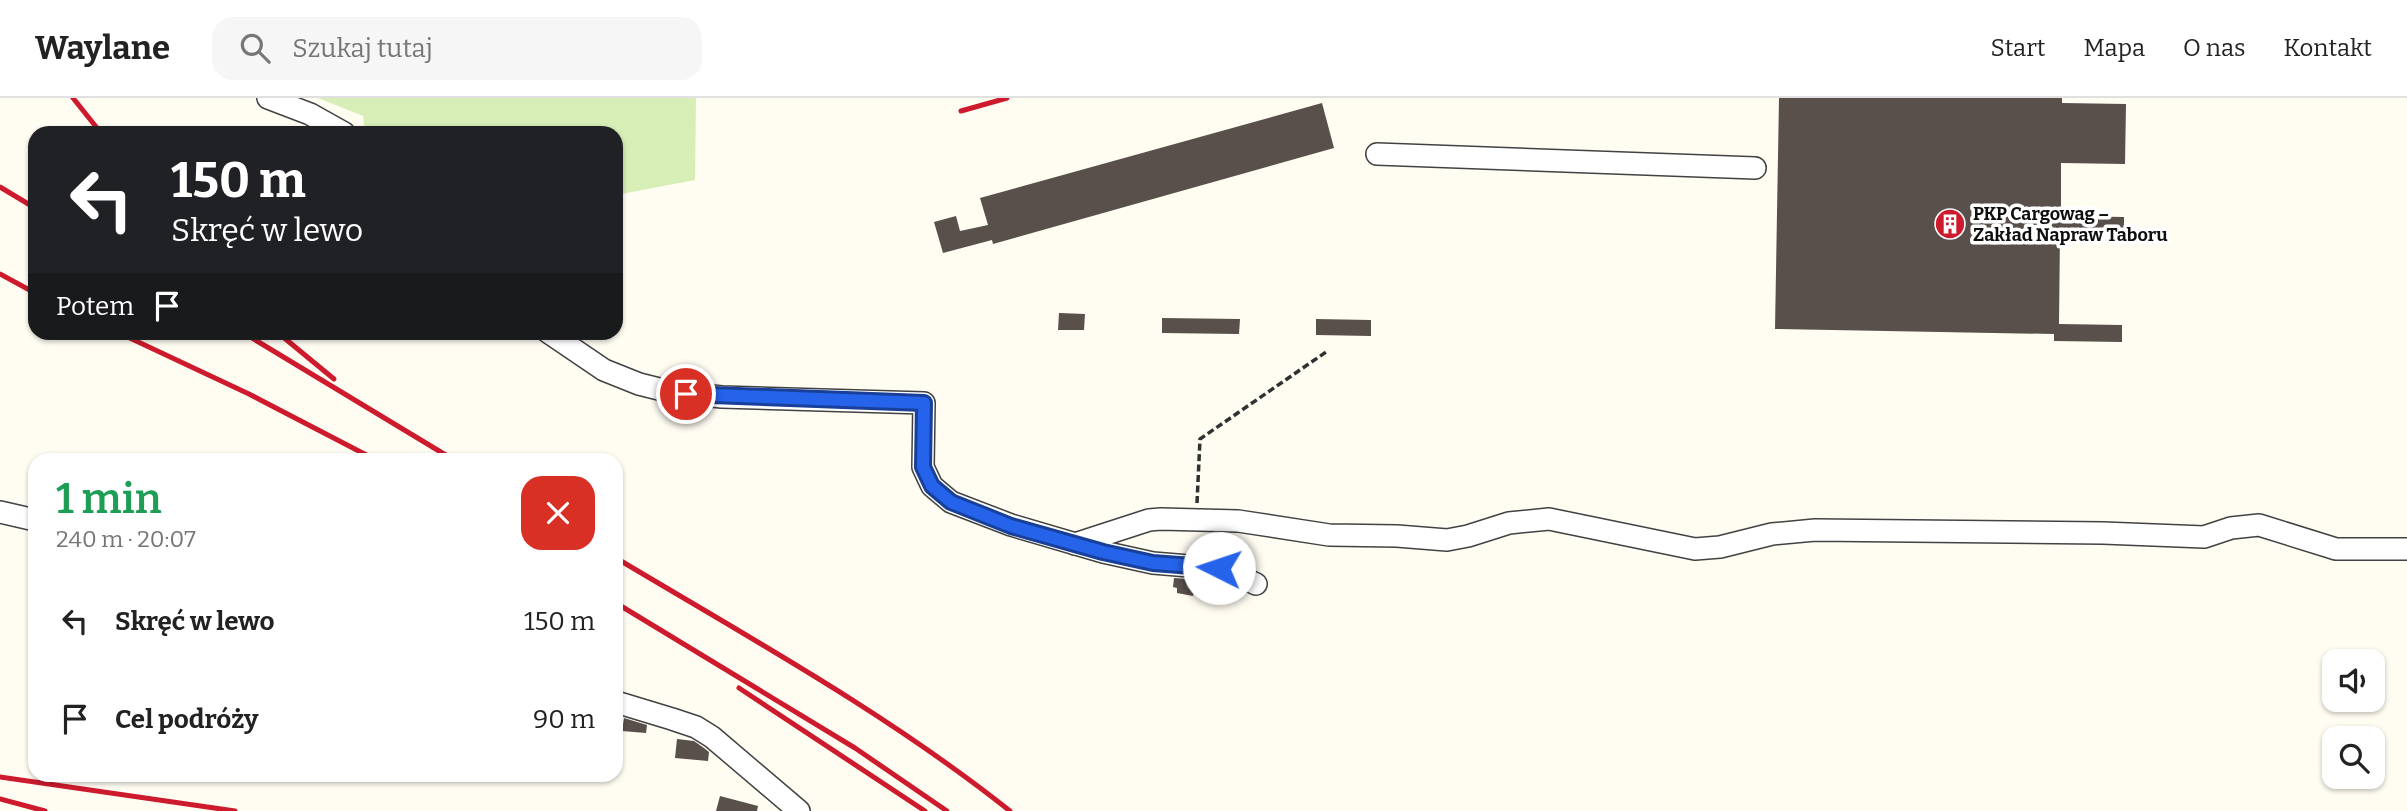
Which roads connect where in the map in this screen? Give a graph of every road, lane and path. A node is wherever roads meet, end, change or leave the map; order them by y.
1 (268, 98) edge
2 (331, 126) edge
3 (1377, 154) dead end
4 (1755, 168) dead end
5 (560, 340) edge
6 (1326, 352) dead end
7 (0, 512) edge
8 (28, 518) edge
9 (1196, 519) junction
10 (1075, 544) junction
11 (2407, 548) edge
12 (1256, 584) dead end
13 (623, 704) edge
14 (799, 811) edge

1 - 2 lane
3 - 4 lane
5 - 10 lane
6 - 9 path
7 - 8 lane
9 - 10 lane
9 - 11 lane
10 - 12 lane
13 - 14 lane

